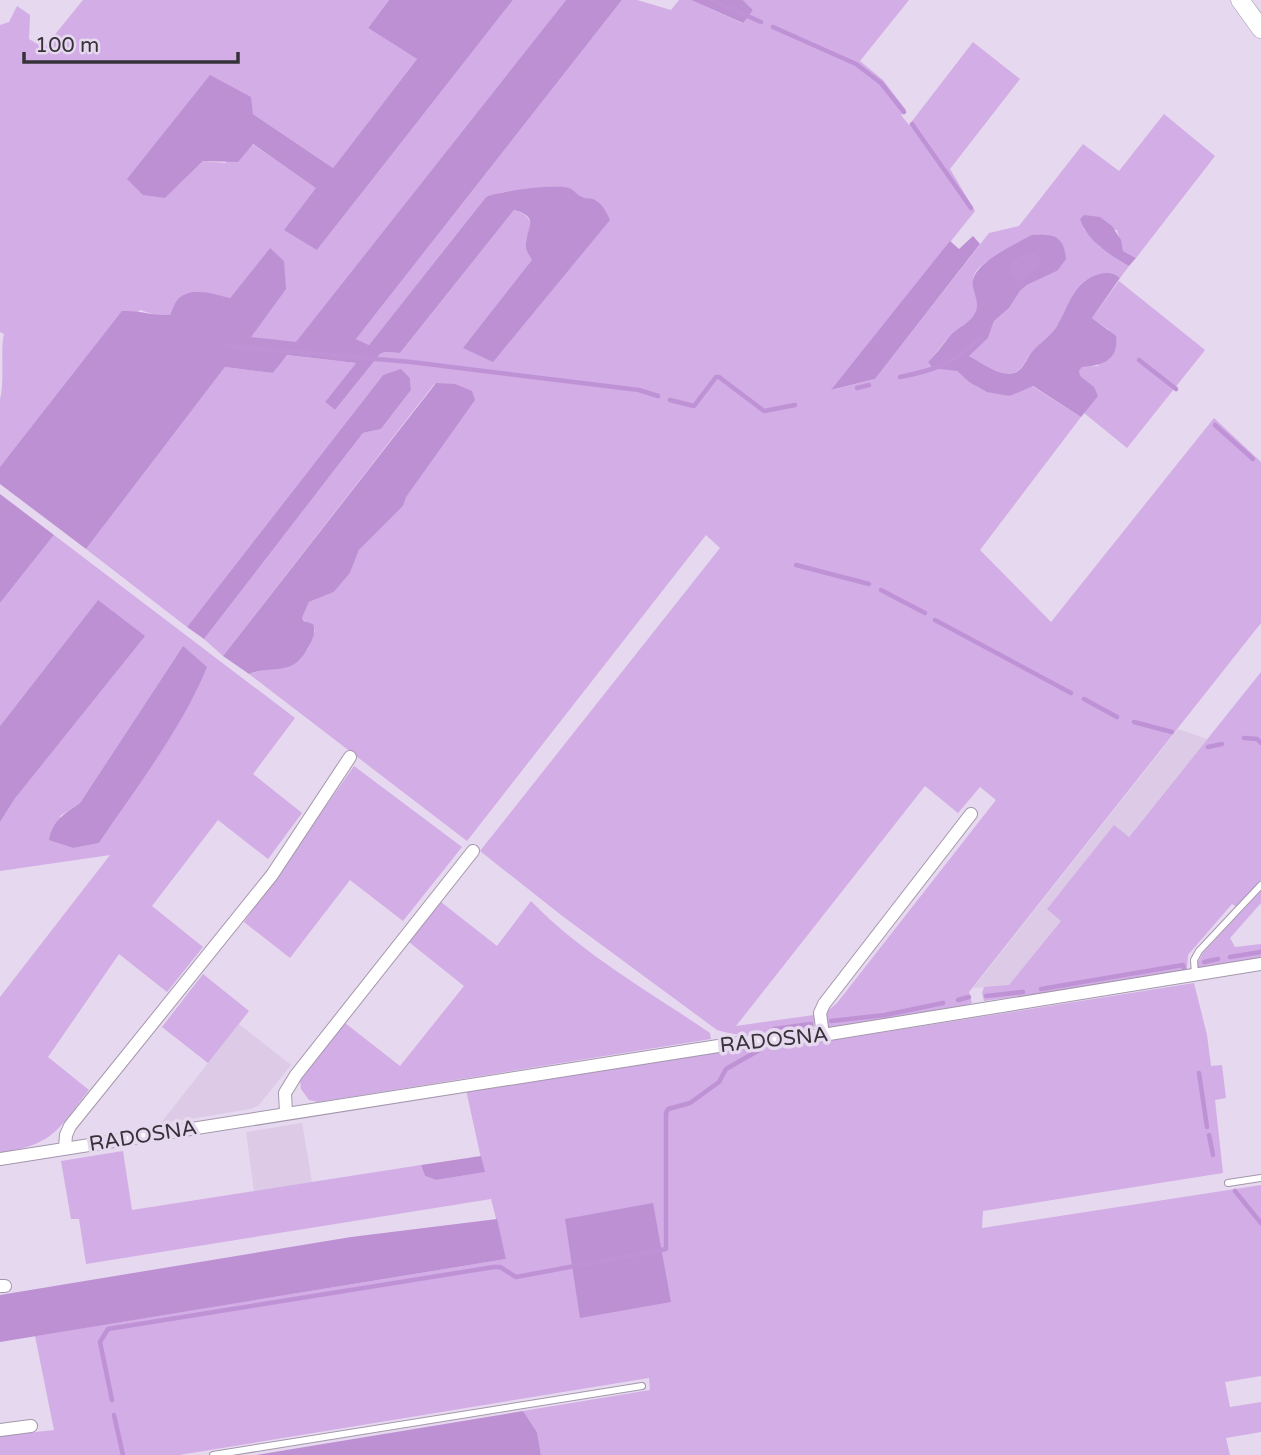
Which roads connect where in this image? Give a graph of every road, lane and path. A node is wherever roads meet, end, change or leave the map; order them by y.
1 (1240, 0) edge
2 (1261, 29) edge
3 (350, 757) dead end
4 (971, 814) dead end
5 (473, 851) dead end
6 (1261, 886) edge
7 (1261, 964) edge
8 (1195, 975) junction
9 (823, 1035) junction
10 (286, 1113) junction
11 (65, 1148) junction
12 (0, 1159) edge
13 (1261, 1178) edge
14 (1228, 1183) dead end
15 (642, 1386) dead end
16 (31, 1426) dead end
17 (0, 1430) edge
18 (213, 1455) edge

1 - 2 street
3 - 11 street
4 - 9 street
5 - 10 street
6 - 8 lane
7 - 8 street, RADOSNA
8 - 9 street, RADOSNA
9 - 10 street, RADOSNA
10 - 11 street, RADOSNA
11 - 12 street, RADOSNA
13 - 14 lane
15 - 18 lane
16 - 17 street

